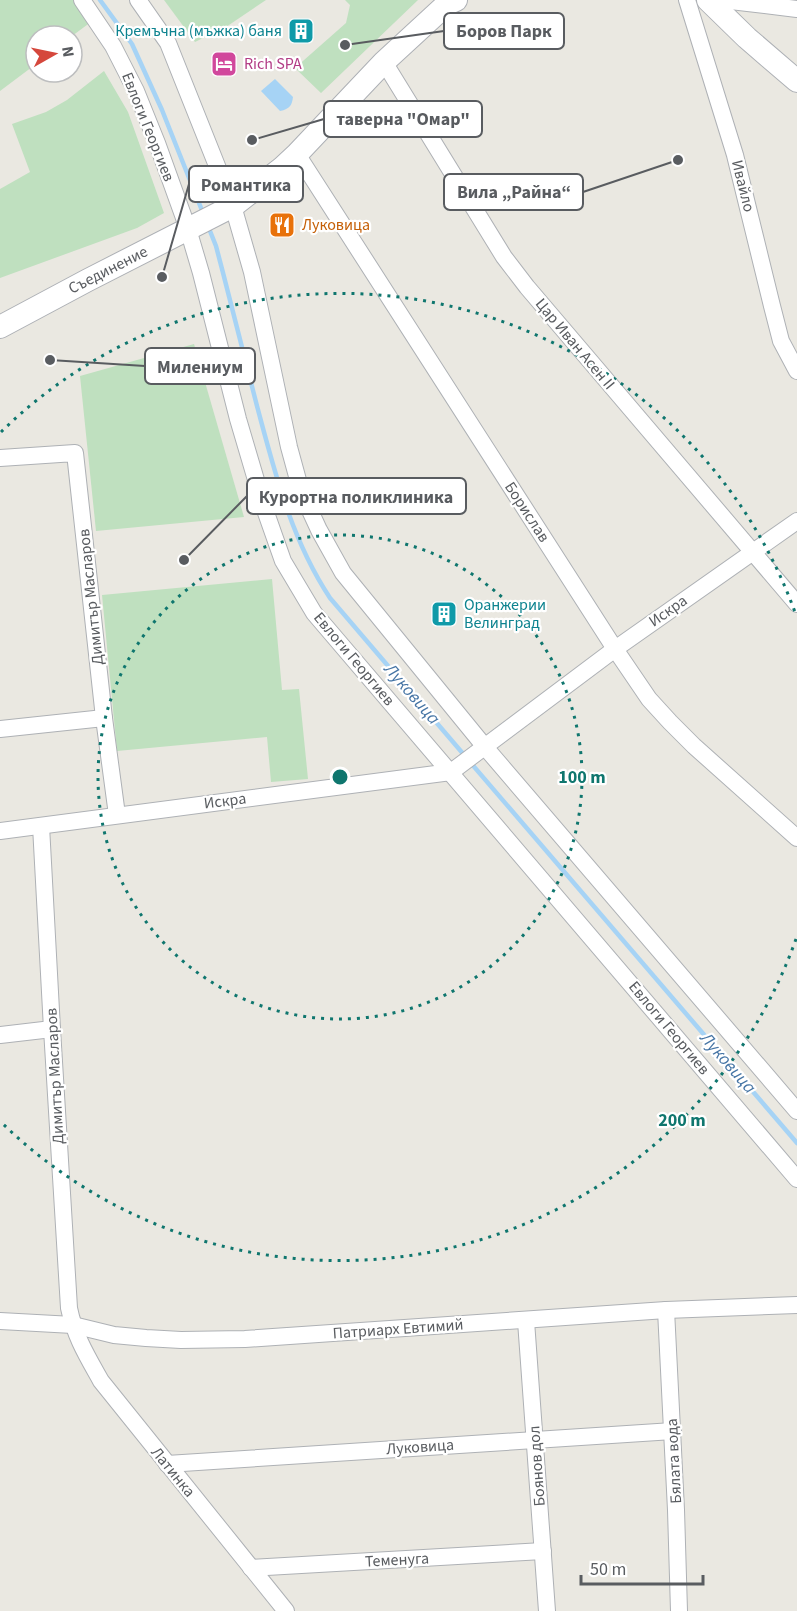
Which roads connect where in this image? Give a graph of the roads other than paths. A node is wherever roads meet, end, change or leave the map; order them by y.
1 (82, 0) edge
2 (138, 0) edge
3 (456, 0) edge
4 (687, 0) edge
5 (708, 0) edge
6 (722, 0) edge
7 (797, 9) edge
8 (384, 62) junction
9 (797, 81) edge
10 (297, 154) junction
11 (232, 206) junction
12 (188, 229) junction
13 (0, 327) edge
14 (797, 371) edge
15 (0, 458) edge
16 (797, 521) edge
17 (752, 552) junction
18 (797, 604) edge
19 (615, 649) junction
20 (104, 718) junction
21 (0, 729) edge
22 (485, 747) junction
23 (451, 772) junction
24 (117, 815) junction
25 (41, 826) junction
26 (0, 831) edge
27 (797, 838) edge
28 (51, 1029) junction
29 (0, 1035) edge
30 (797, 1112) edge
31 (797, 1179) edge
32 (797, 1305) edge
33 (666, 1310) junction
34 (0, 1321) edge
35 (526, 1321) junction
36 (73, 1325) junction
37 (673, 1431) junction
38 (535, 1440) junction
39 (167, 1464) junction
40 (543, 1551) junction
41 (251, 1568) junction
42 (286, 1611) edge
43 (547, 1611) edge
44 (679, 1611) edge

1 - 12 street, Евлоги Георгиев
2 - 11 street
3 - 8 street, Съединение
4 - 14 street, Ивайло
5 - 9 street
6 - 7 street
8 - 10 street, Съединение
8 - 17 street, Цар Иван Асен II
10 - 11 street, Съединение
10 - 19 street, Борислав
11 - 12 street, Съединение
11 - 22 street
12 - 13 street, Съединение
12 - 23 street, Евлоги Георгиев
15 - 20 street, Димитър Масларов
16 - 17 street, Искра
17 - 18 street, Цар Иван Асен II
17 - 19 street, Искра
19 - 22 street, Искра
19 - 27 street, Борислав
20 - 21 street
20 - 24 street, Димитър Масларов
22 - 23 street
22 - 30 street
23 - 24 street, Искра
23 - 31 street, Евлоги Георгиев
24 - 25 street, Искра
25 - 26 street, Искра
25 - 28 street, Димитър Масларов
28 - 29 street
28 - 36 street, Димитър Масларов
32 - 33 street, Патриарх Евтимий
33 - 35 street, Патриарх Евтимий
33 - 37 street, Бялата вода
34 - 36 street, Патриарх Евтимий
35 - 36 street, Патриарх Евтимий
35 - 38 street, Боянов дол
36 - 39 street, Латинка
37 - 38 street, Луковица
37 - 44 street, Бялата вода
38 - 39 street, Луковица
38 - 40 street, Боянов дол
39 - 41 street, Латинка
40 - 41 street, Теменуга
40 - 43 street, Боянов дол
41 - 42 street, Латинка

